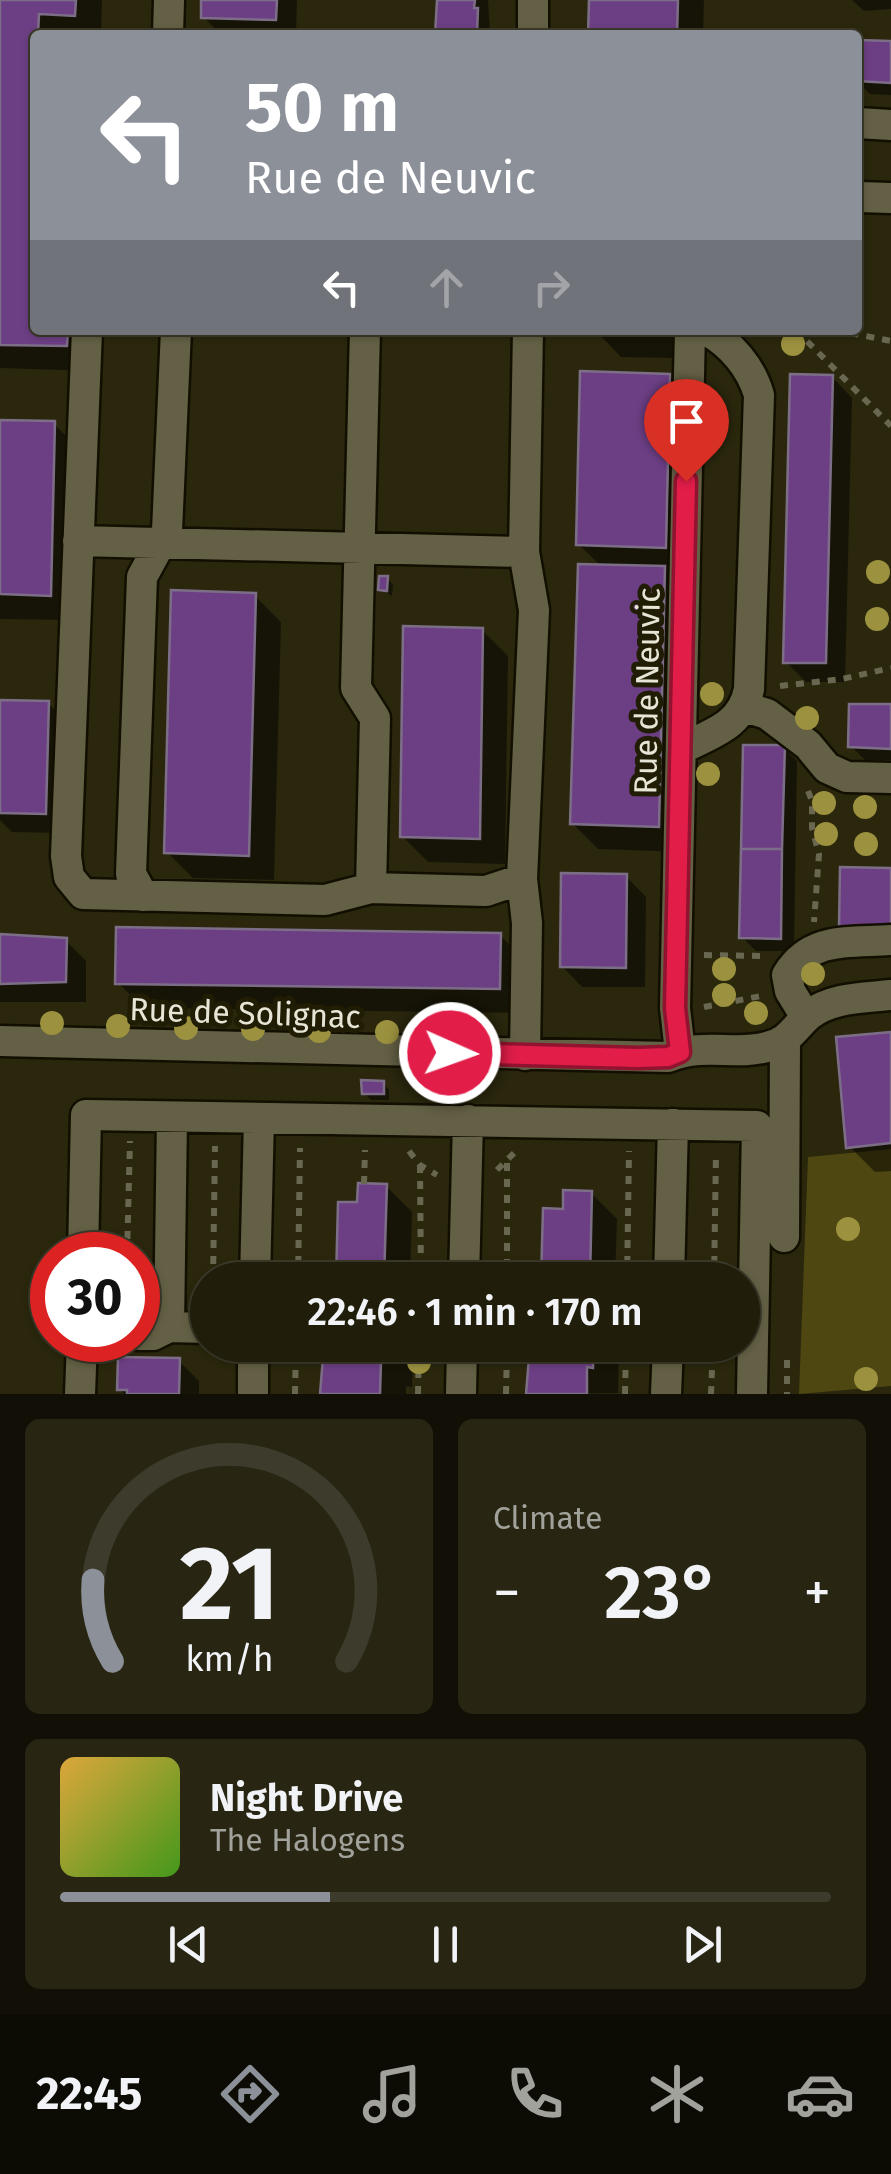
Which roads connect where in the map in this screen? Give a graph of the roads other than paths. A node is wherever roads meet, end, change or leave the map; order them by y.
1 (169, 0) edge
2 (533, 0) edge
3 (168, 30) edge
4 (533, 30) edge
5 (862, 123) edge
6 (891, 125) edge
7 (862, 197) edge
8 (891, 198) edge
9 (87, 335) edge
10 (176, 335) edge
11 (365, 335) edge
12 (528, 335) edge
13 (690, 335) edge
14 (715, 335) edge
15 (78, 541) junction
16 (163, 543) junction
17 (359, 548) junction
18 (524, 552) junction
19 (747, 698) junction
20 (682, 749) junction
21 (891, 778) edge
22 (522, 879) junction
23 (371, 888) junction
24 (143, 896) junction
25 (891, 940) edge
26 (891, 996) edge
27 (806, 1018) junction
28 (0, 1041) edge
29 (784, 1041) junction
30 (680, 1052) junction
31 (525, 1055) junction
32 (172, 1117) junction
33 (258, 1118) junction
34 (468, 1120) junction
35 (673, 1124) junction
36 (83, 1232) edge
37 (784, 1237) dead end
38 (255, 1262) edge
39 (464, 1262) edge
40 (669, 1262) edge
41 (169, 1326) junction
42 (190, 1327) edge
43 (160, 1331) edge
44 (81, 1362) edge
45 (254, 1362) edge
46 (462, 1362) edge
47 (667, 1362) edge
48 (80, 1394) edge
49 (253, 1394) edge
50 (461, 1394) edge
51 (666, 1394) edge
52 (752, 1394) edge

1 - 3 street
2 - 4 street
5 - 6 street
7 - 8 street
9 - 15 street
10 - 16 street
11 - 17 street
12 - 18 street
13 - 20 street, Rue de Neuvic
14 - 19 street
15 - 16 street
15 - 24 street
16 - 17 street
16 - 24 street
17 - 18 street
17 - 23 street
18 - 22 street
19 - 20 street
19 - 21 street
20 - 30 street, Rue de Neuvic
22 - 23 street
22 - 31 street
23 - 24 street
25 - 27 street
26 - 27 street
27 - 29 street
28 - 31 street, Rue de Solignac
29 - 30 street, Rue de Solignac
29 - 37 street
30 - 31 street, Rue de Solignac
32 - 33 street
32 - 36 street
32 - 41 street
33 - 34 street
33 - 38 street
34 - 35 street
34 - 39 street
35 - 40 street
35 - 52 street
41 - 42 street
41 - 43 street
44 - 48 street
45 - 49 street
46 - 50 street
47 - 51 street

